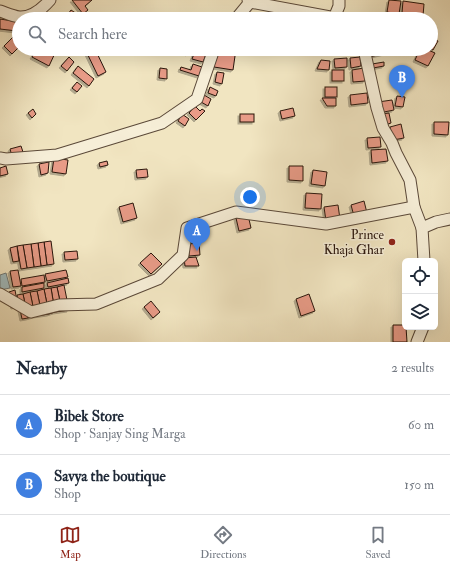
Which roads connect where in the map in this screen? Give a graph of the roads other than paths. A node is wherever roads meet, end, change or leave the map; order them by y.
1 (50, 0) edge
2 (339, 0) edge
3 (249, 1) edge
4 (0, 11) edge
5 (36, 12) edge
6 (241, 12) edge
7 (307, 12) edge
8 (338, 12) edge
9 (12, 15) edge
10 (212, 56) edge
11 (366, 56) edge
12 (0, 158) edge
13 (414, 207) junction
14 (450, 219) edge
15 (422, 228) junction
16 (424, 258) edge
17 (0, 294) edge
18 (422, 330) edge
19 (417, 342) edge

1 - 5 street
2 - 8 street
3 - 6 street
3 - 7 street
4 - 9 street
10 - 12 street
11 - 13 street
13 - 15 street
13 - 17 street
14 - 15 street
15 - 16 street
18 - 19 street

